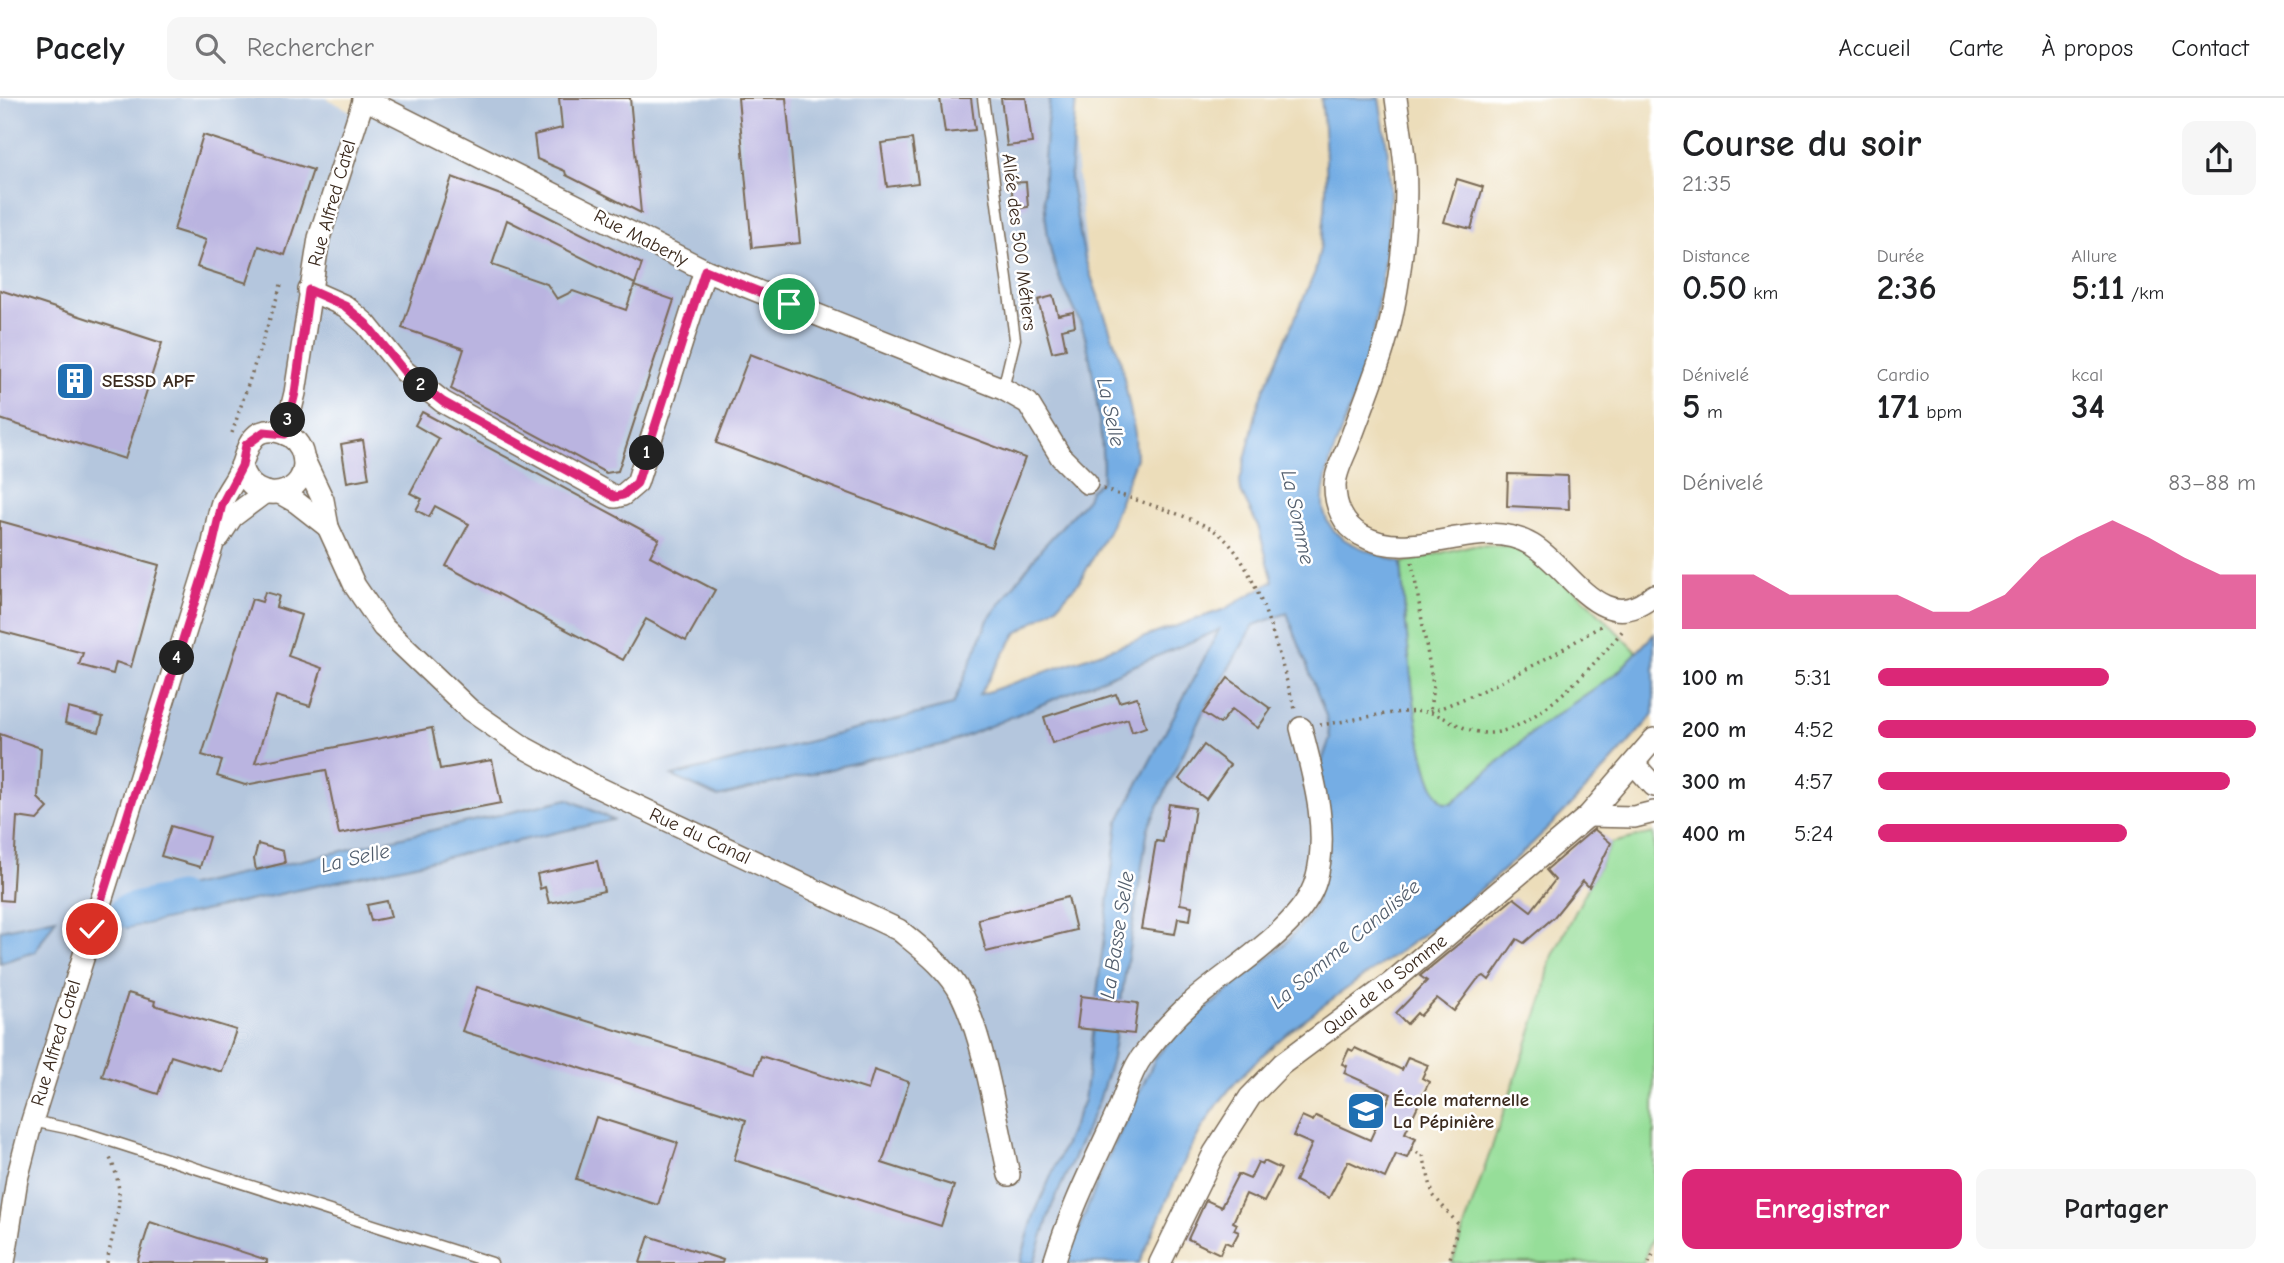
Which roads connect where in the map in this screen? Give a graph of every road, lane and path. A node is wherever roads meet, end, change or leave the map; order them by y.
1 (363, 98) edge
2 (983, 98) edge
3 (1396, 98) edge
4 (705, 270) junction
5 (282, 282) dead end
6 (309, 290) junction
7 (1003, 389) junction
8 (285, 434) junction
9 (231, 436) dead end
10 (304, 460) junction
11 (242, 466) junction
12 (1087, 483) dead end
13 (272, 493) junction
14 (1126, 497) dead end
15 (328, 527) junction
16 (1406, 545) junction
17 (212, 547) junction
18 (1642, 602) edge
19 (1430, 712) junction
20 (1324, 725) dead end
21 (1301, 728) joint
22 (1654, 740) edge
23 (1634, 764) junction
24 (1654, 786) edge
25 (1654, 812) edge
26 (1588, 816) junction
27 (32, 1121) junction
28 (100, 1138) junction
29 (1410, 1150) dead end
30 (1009, 1175) dead end
31 (1654, 1252) edge
32 (4, 1262) edge
33 (107, 1263) edge
34 (492, 1263) edge
35 (1054, 1263) edge
36 (1160, 1263) edge
37 (1449, 1263) edge
38 (1649, 1263) edge

1 - 4 street, Rue Maberly
1 - 6 street, Rue Alfred Catel
2 - 7 lane, Allée des 500 Métiers
3 - 16 street
4 - 6 street
4 - 7 street, Rue Maberly
5 - 9 path
6 - 8 street, Rue Alfred Catel
7 - 12 street, Rue Maberly
8 - 10 street
8 - 11 street
10 - 13 street
10 - 15 street, Rue du Canal
11 - 13 street
11 - 17 street, Rue Alfred Catel
13 - 15 street, Rue du Canal
13 - 17 street, Rue Alfred Catel
14 - 21 path
15 - 30 street, Rue du Canal
16 - 18 street
16 - 19 path
17 - 27 street, Rue Alfred Catel
18 - 19 path
18 - 19 path
19 - 20 path
21 - 35 street
22 - 23 street, Quai de la Somme
23 - 24 street
23 - 26 street, Quai de la Somme
25 - 26 street
26 - 36 street, Quai de la Somme
27 - 28 lane
27 - 32 street, Rue Alfred Catel
28 - 33 path
28 - 34 lane
29 - 37 path
31 - 38 path

